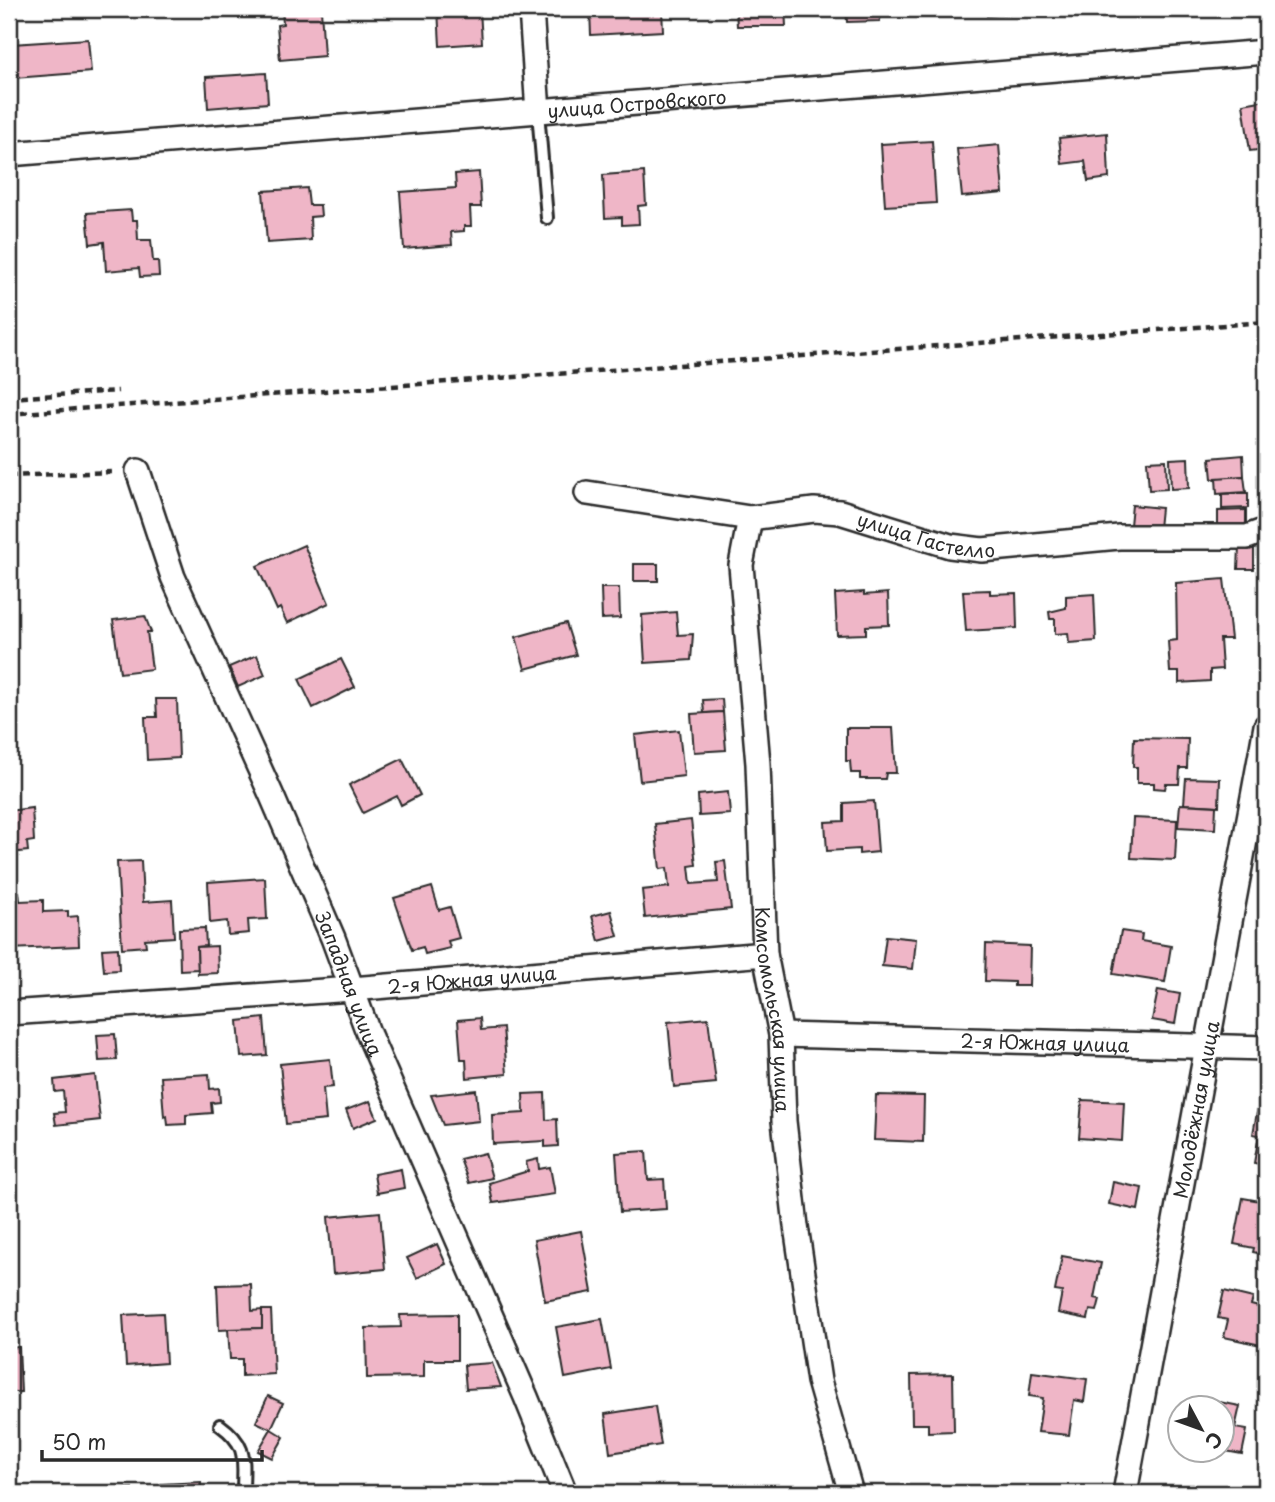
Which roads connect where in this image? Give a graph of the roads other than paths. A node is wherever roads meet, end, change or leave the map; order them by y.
1 (531, 9) edge
2 (1266, 52) edge
3 (538, 112) junction
4 (9, 154) edge
5 (547, 218) dead end
6 (138, 471) road end
7 (587, 493) dead end
8 (750, 518) junction
9 (1266, 530) edge
10 (1266, 726) edge
11 (765, 954) junction
12 (352, 989) junction
13 (9, 1013) edge
14 (781, 1035) junction
15 (1208, 1046) junction
16 (1266, 1048) edge
17 (220, 1425) dead end
18 (243, 1493) edge
19 (565, 1493) edge
20 (851, 1493) edge
21 (1125, 1493) edge

1 - 3 street
2 - 3 street, улица Островского
3 - 4 street, улица Островского
3 - 5 lane
6 - 12 street, Западная улица
7 - 8 street, улица Гастелло
8 - 9 street, улица Гастелло
8 - 11 street, Комсомольская улица
10 - 15 street, Молодёжная улица
11 - 12 street, 2-я Южная улица
11 - 14 street, Комсомольская улица
12 - 13 street, 2-я Южная улица
12 - 19 street, Западная улица
14 - 15 street, 2-я Южная улица
14 - 20 street, Комсомольская улица
15 - 16 street, 2-я Южная улица
15 - 21 street, Молодёжная улица
17 - 18 lane

